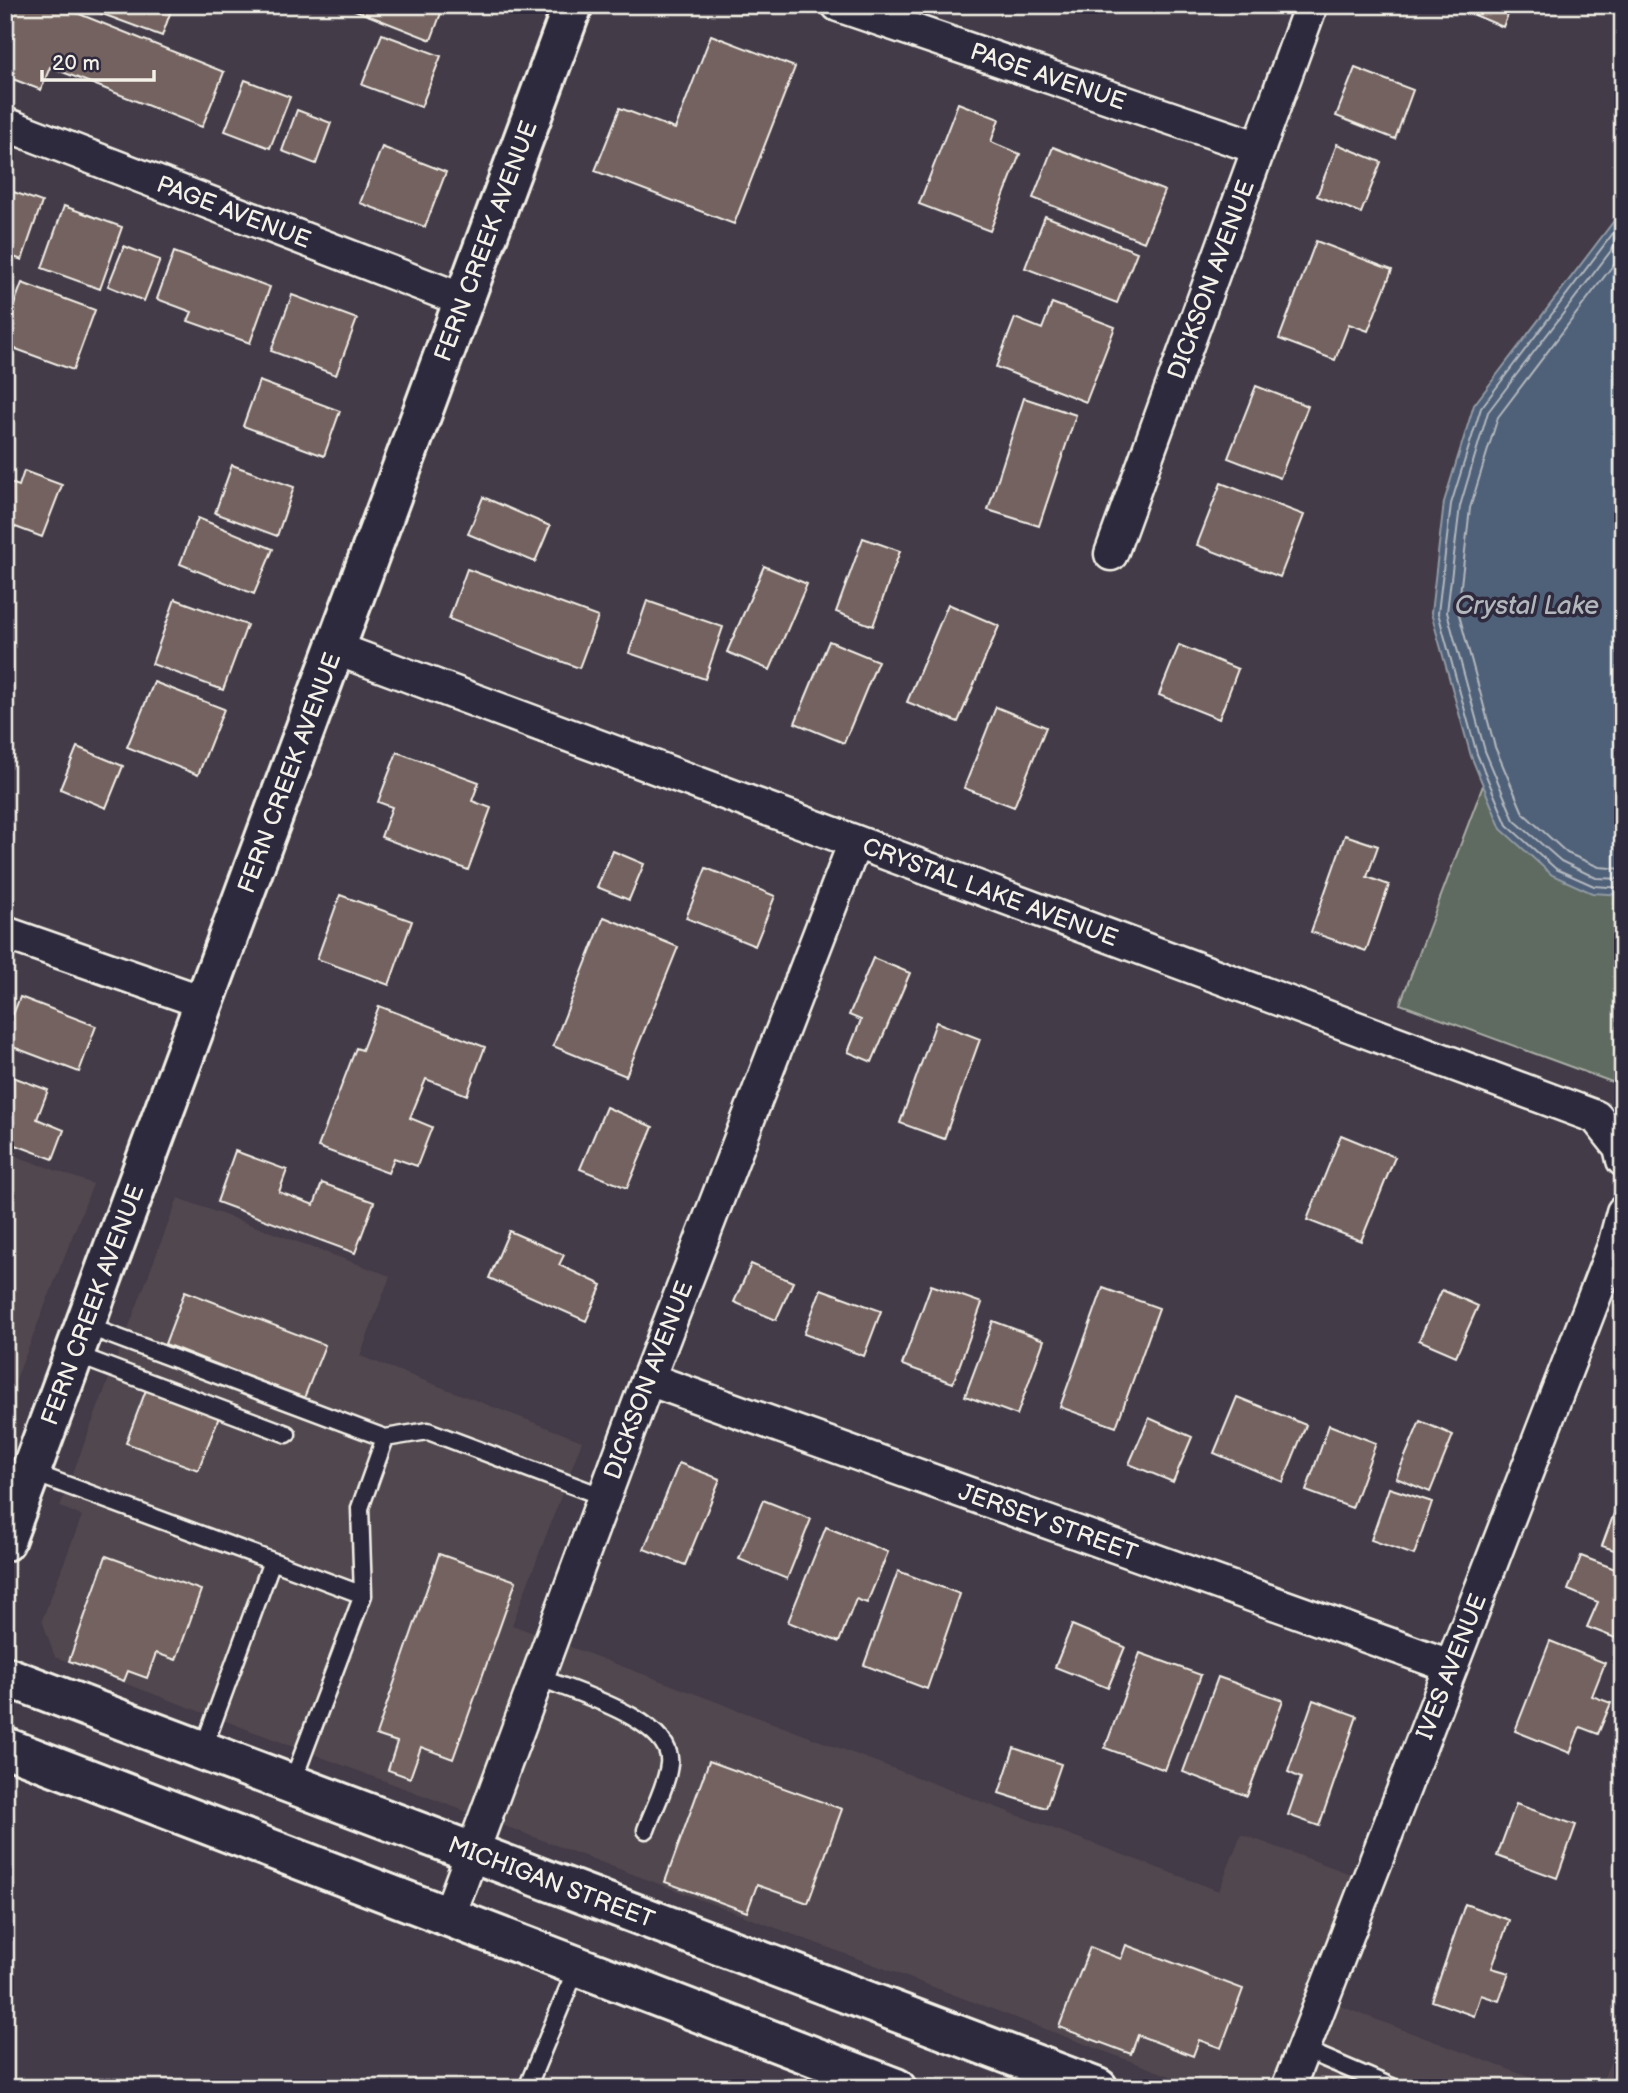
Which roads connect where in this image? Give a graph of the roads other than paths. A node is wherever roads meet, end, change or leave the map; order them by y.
1 (573, 5) edge
2 (838, 5) edge
3 (1311, 5) edge
4 (5, 124) edge
5 (1259, 148) junction
6 (463, 299) junction
7 (1111, 554) dead end
8 (334, 648) junction
9 (855, 842) junction
10 (5, 933) edge
11 (203, 1002) junction
12 (1623, 1160) edge
13 (1623, 1213) edge
14 (79, 1339) junction
15 (648, 1379) junction
16 (287, 1434) dead end
17 (385, 1438) junction
18 (31, 1472) junction
19 (604, 1497) junction
20 (5, 1541) edge
21 (272, 1561) junction
22 (363, 1595) junction
23 (1450, 1665) junction
24 (5, 1676) edge
25 (538, 1677) junction
26 (5, 1746) edge
27 (203, 1749) junction
28 (292, 1783) junction
29 (646, 1830) dead end
30 (473, 1853) junction
31 (448, 1918) junction
32 (577, 1967) junction
33 (1303, 2049) junction
34 (527, 2088) edge
35 (896, 2088) edge
36 (1098, 2088) edge
37 (1288, 2088) edge
38 (1392, 2088) edge

1 - 6 street, FERN CREEK AVENUE
2 - 5 street, PAGE AVENUE
3 - 5 street, DICKSON AVENUE
4 - 6 street, PAGE AVENUE
5 - 7 street, DICKSON AVENUE
6 - 8 street, FERN CREEK AVENUE
8 - 9 street, CRYSTAL LAKE AVENUE
8 - 11 street, FERN CREEK AVENUE
9 - 12 street, CRYSTAL LAKE AVENUE
9 - 15 street, DICKSON AVENUE
10 - 11 street
11 - 14 street, FERN CREEK AVENUE
13 - 23 street, IVES AVENUE
14 - 16 lane
14 - 17 lane
14 - 18 street, FERN CREEK AVENUE
15 - 19 street, DICKSON AVENUE
15 - 23 street, JERSEY STREET
17 - 19 lane
17 - 22 lane
18 - 20 street, FERN CREEK AVENUE
18 - 21 lane
19 - 25 street, DICKSON AVENUE
21 - 22 lane
21 - 27 lane
22 - 28 lane
23 - 33 street, IVES AVENUE
24 - 27 street, MICHIGAN STREET
25 - 29 lane
25 - 30 street, DICKSON AVENUE
26 - 31 street
27 - 28 street, MICHIGAN STREET
28 - 30 street, MICHIGAN STREET
30 - 31 street, DICKSON AVENUE
30 - 36 street, MICHIGAN STREET
31 - 32 street
32 - 34 lane
32 - 35 street
33 - 37 street, IVES AVENUE
33 - 38 lane

